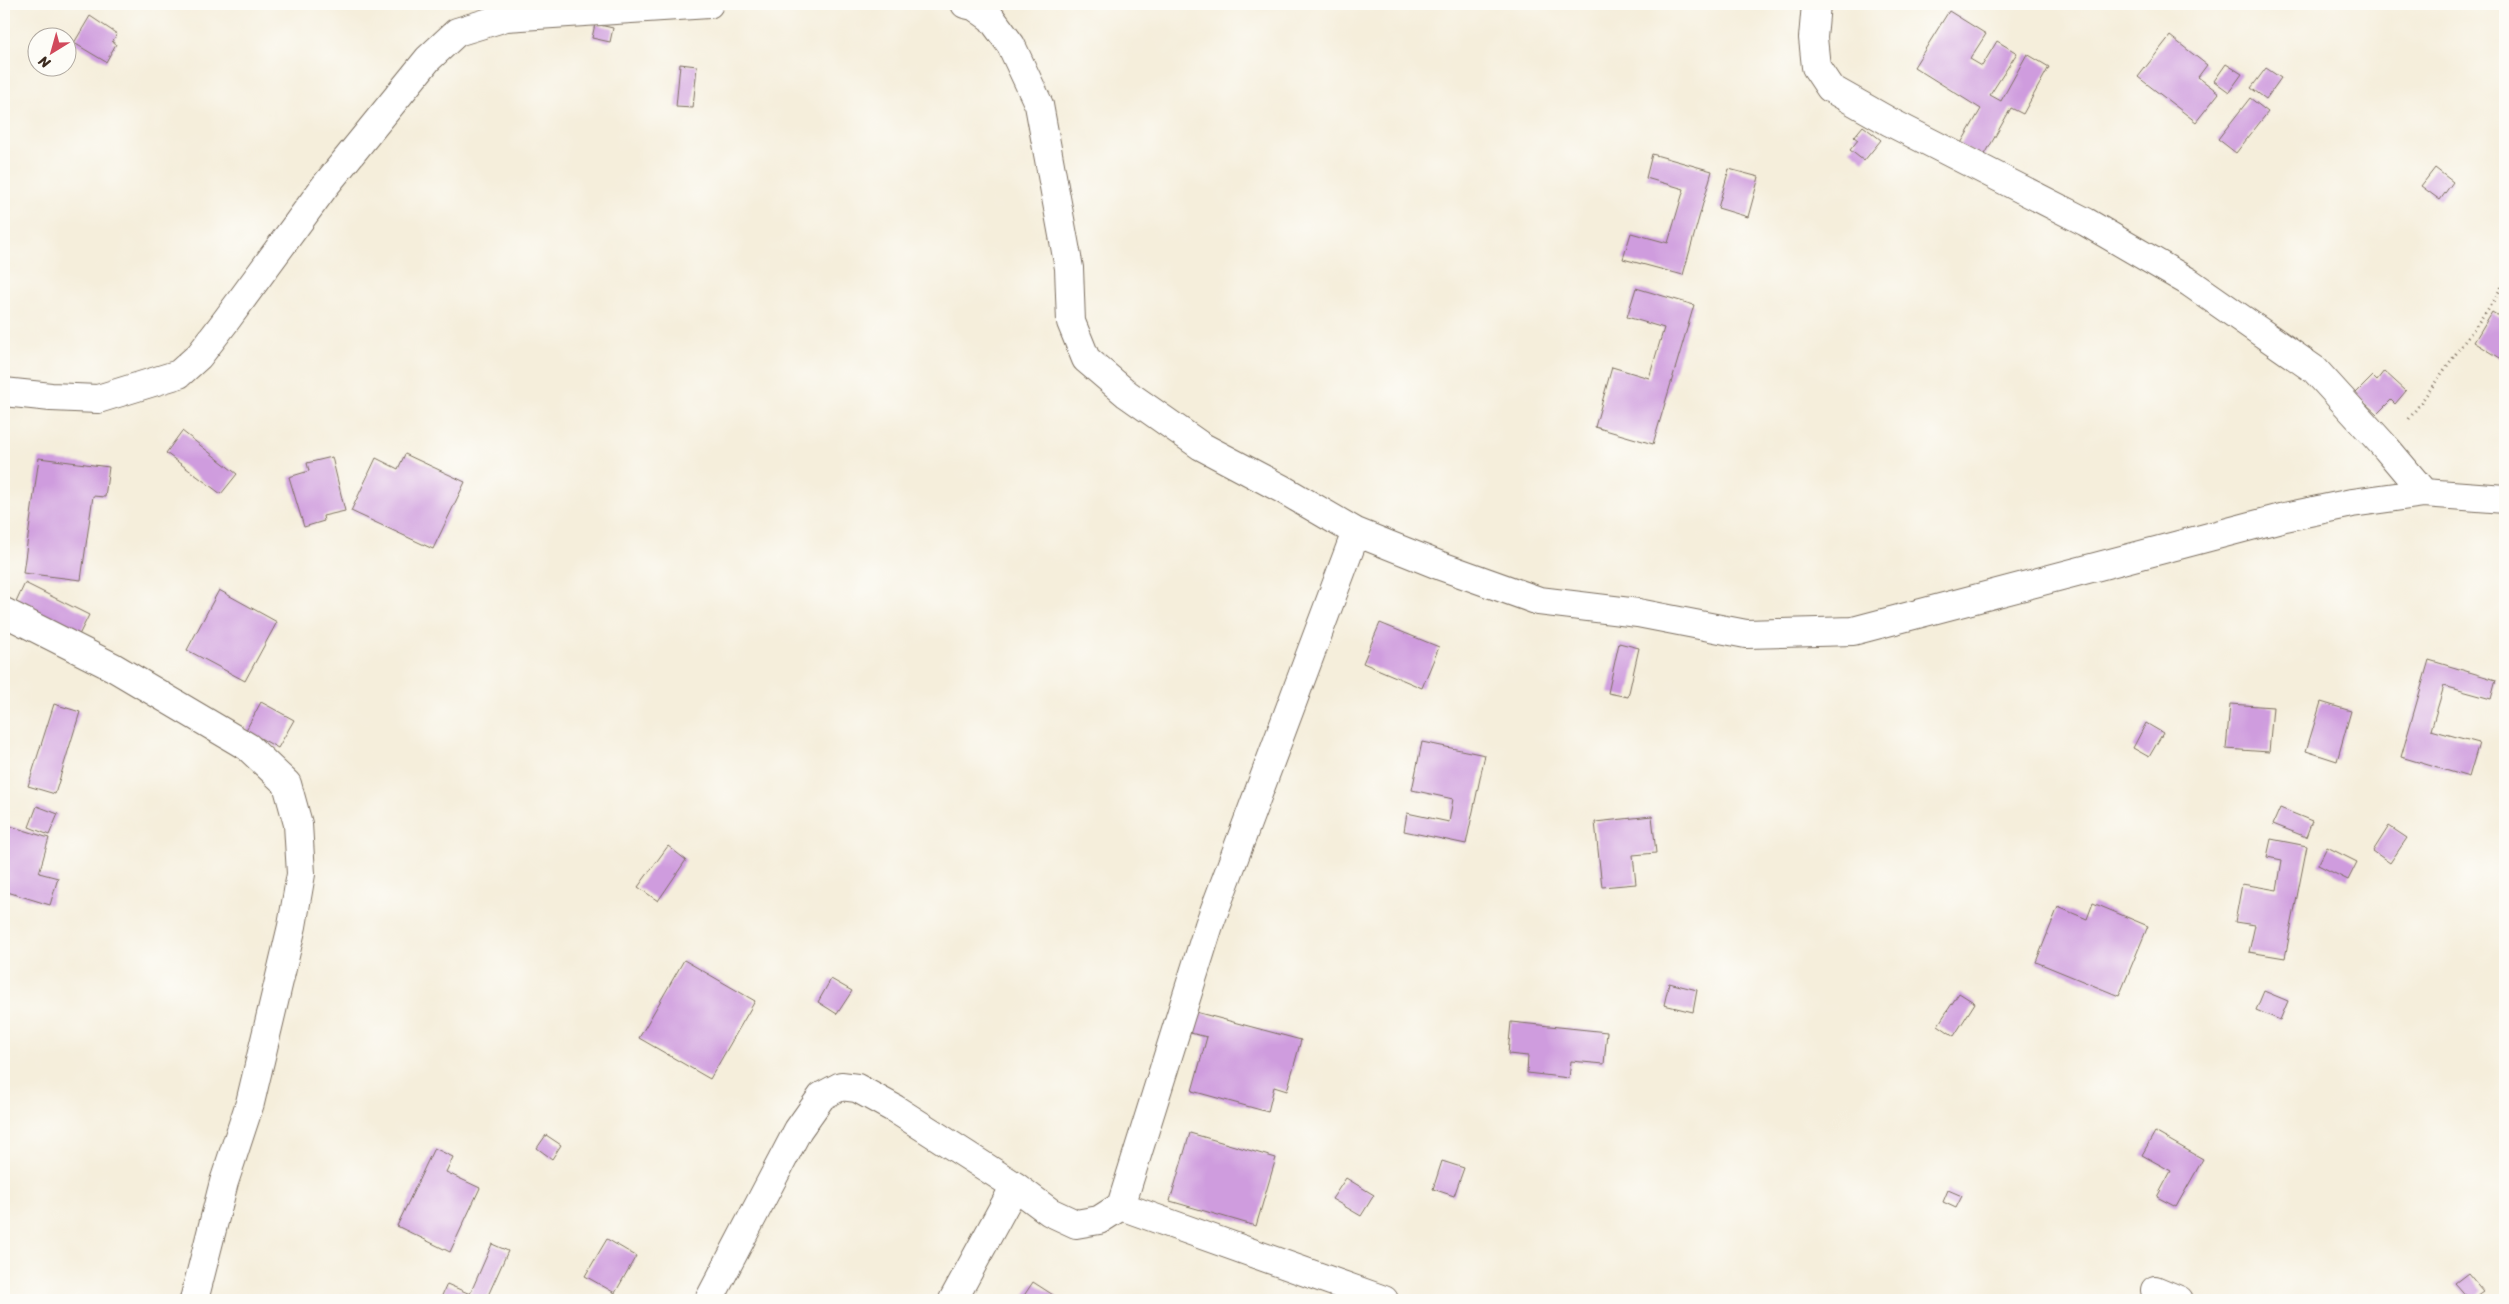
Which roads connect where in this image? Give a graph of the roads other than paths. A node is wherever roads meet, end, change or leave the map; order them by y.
1 (709, 4) edge
2 (965, 4) edge
3 (1816, 4) edge
4 (575, 8) edge
5 (4, 392) edge
6 (2424, 494) junction
7 (2505, 499) edge
8 (1356, 532) junction
9 (4, 612) edge
10 (1015, 1186) junction
11 (1121, 1206) junction
12 (194, 1300) edge
13 (709, 1300) edge
14 (953, 1300) edge
15 (1384, 1300) edge

1 - 4 street
2 - 8 street
3 - 6 street
4 - 5 street
6 - 7 street
6 - 8 street
8 - 11 street
9 - 12 street
10 - 11 street
10 - 13 street
10 - 14 street
11 - 15 street

